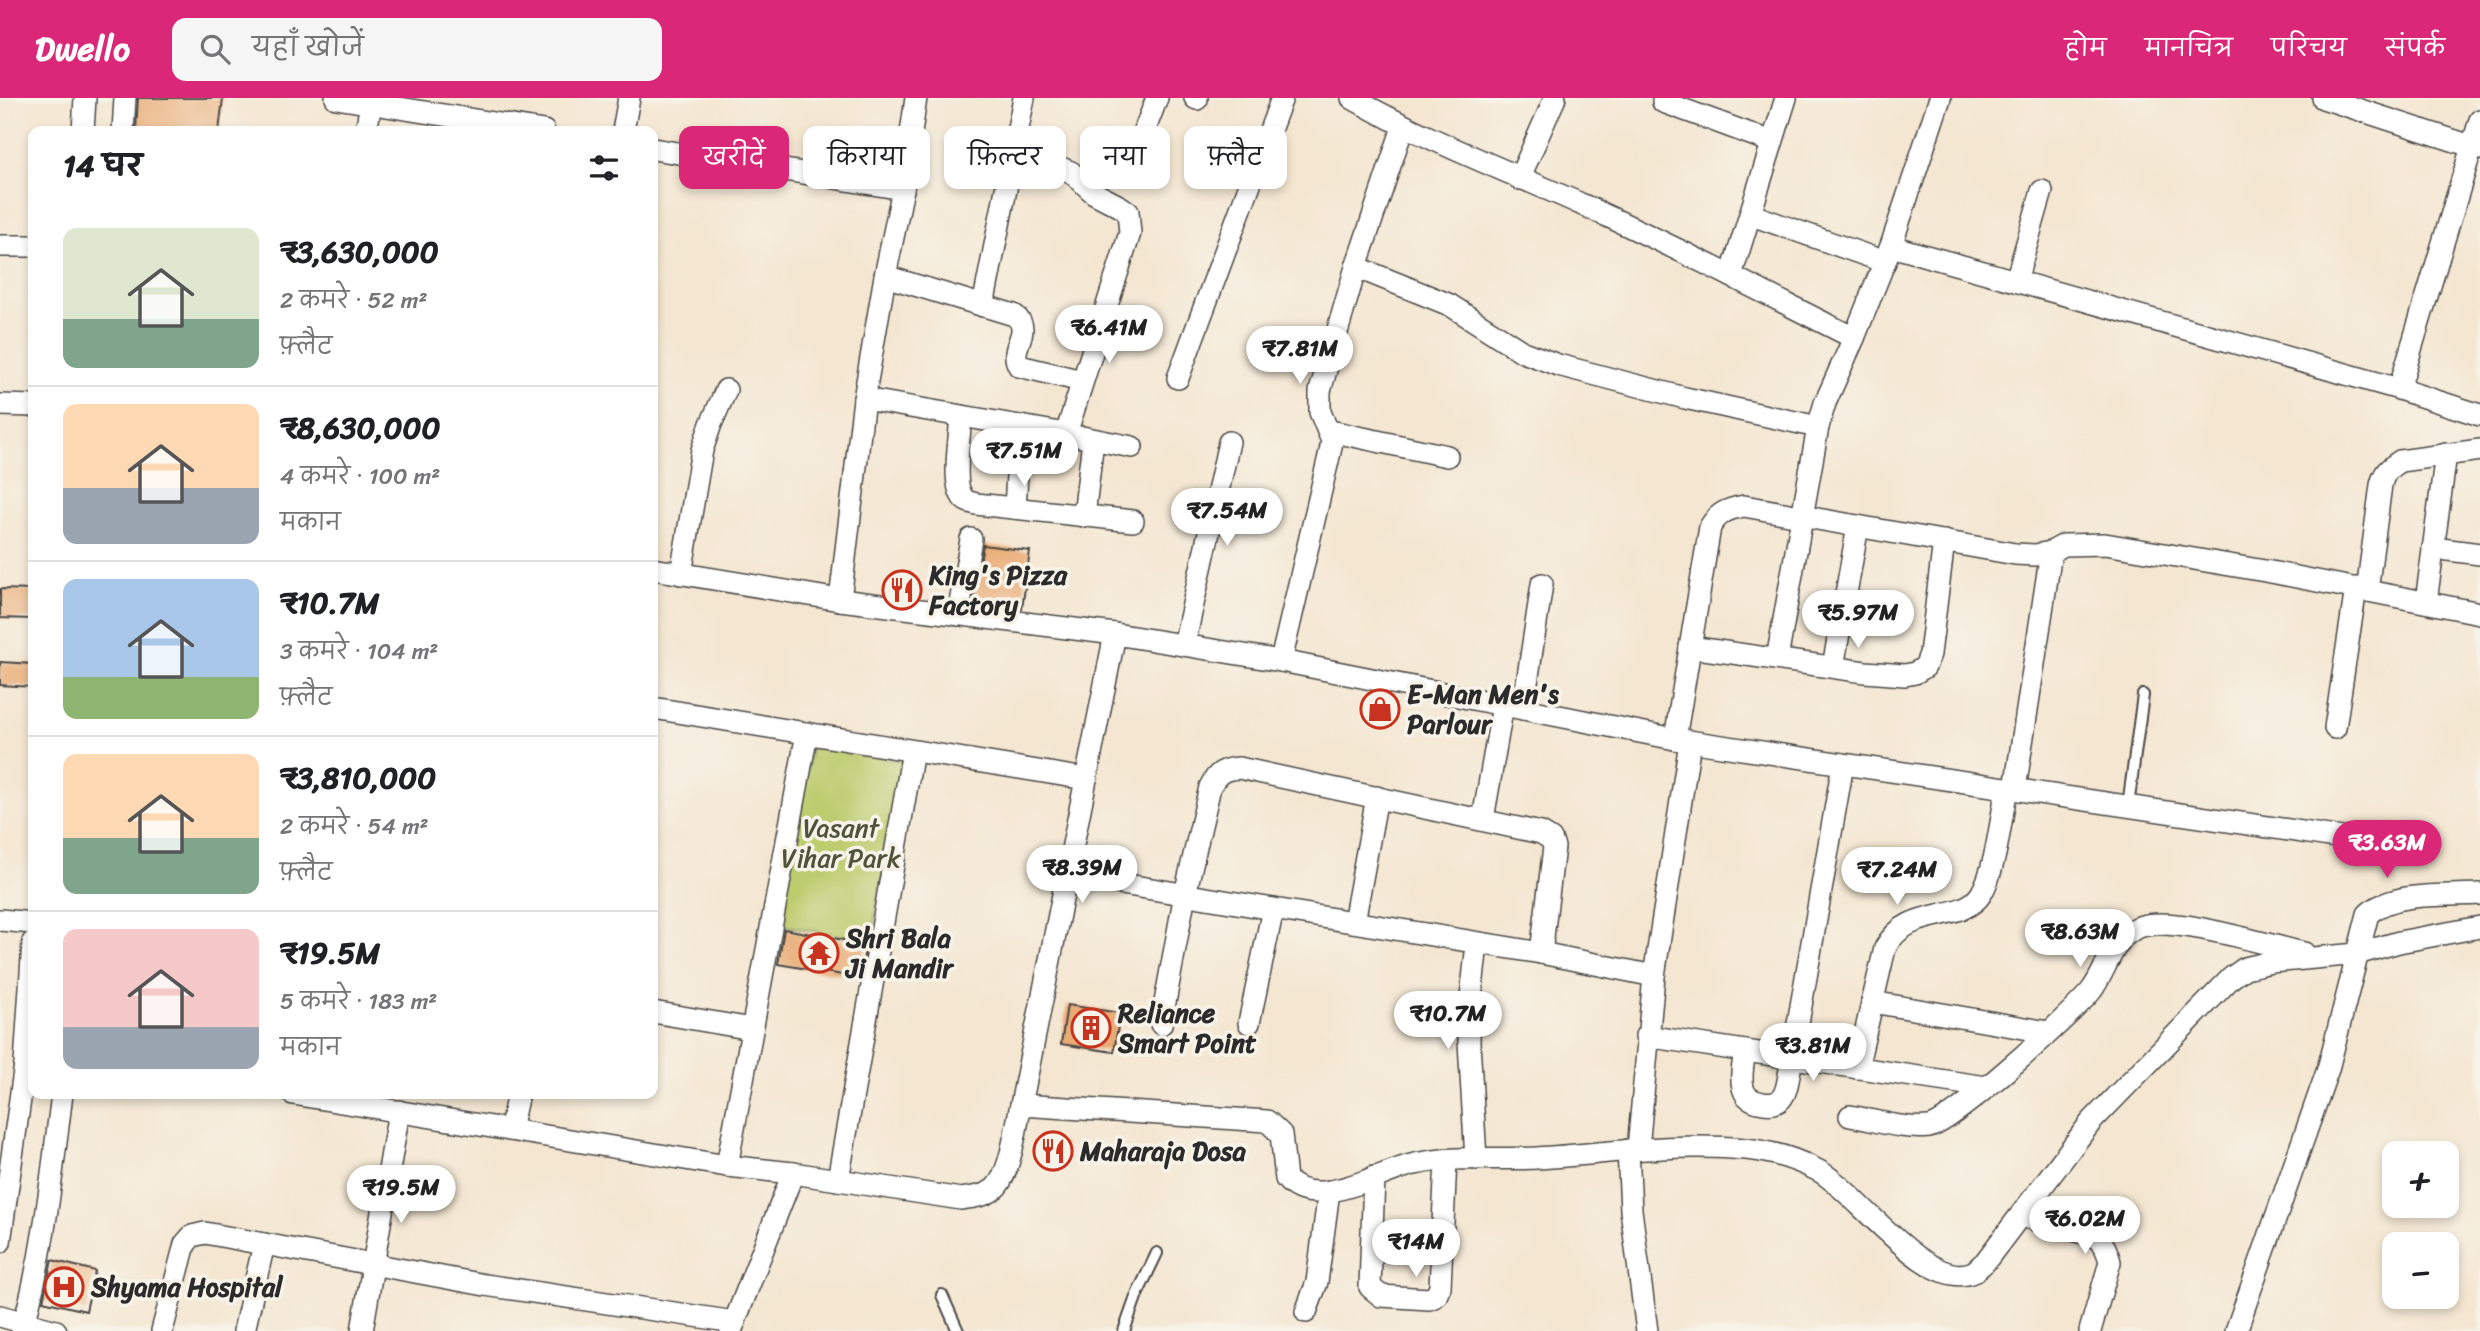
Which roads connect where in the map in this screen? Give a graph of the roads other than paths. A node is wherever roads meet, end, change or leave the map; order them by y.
1 (85, 98) edge
2 (125, 98) edge
3 (336, 98) edge
4 (629, 98) edge
5 (916, 98) edge
6 (1024, 98) edge
7 (1157, 98) edge
8 (1282, 98) edge
9 (1352, 98) edge
10 (1555, 98) edge
11 (1786, 98) edge
12 (1940, 98) edge
13 (2323, 98) edge
14 (372, 100) edge
15 (1663, 102) dead end
16 (2480, 120) edge
17 (83, 126) edge
18 (123, 126) edge
19 (367, 126) edge
20 (516, 126) edge
21 (624, 126) edge
22 (912, 126) edge
23 (1018, 126) edge
24 (1146, 126) edge
25 (1403, 127) junction
26 (1772, 142) junction
27 (2475, 147) edge
28 (658, 150) edge
29 (1066, 170) edge
30 (803, 173) edge
31 (1519, 179) junction
32 (903, 189) edge
33 (1006, 189) edge
34 (2042, 191) dead end
35 (1752, 215) junction
36 (0, 246) edge
37 (28, 246) edge
38 (1888, 254) junction
39 (1356, 267) junction
40 (885, 276) junction
41 (1731, 276) junction
42 (2016, 281) junction
43 (983, 306) junction
44 (1854, 338) junction
45 (1178, 378) dead end
46 (1082, 381) junction
47 (2399, 389) junction
48 (726, 390) dead end
49 (864, 399) junction
50 (0, 405) edge
51 (28, 406) edge
52 (2480, 415) edge
53 (961, 416) junction
54 (1020, 426) junction
55 (1818, 427) junction
56 (1329, 431) junction
57 (1066, 435) junction
58 (1093, 440) junction
59 (1229, 442) dead end
60 (1132, 447) dead end
61 (2480, 450) edge
62 (2446, 454) junction
63 (1447, 456) dead end
64 (1015, 508) junction
65 (1084, 516) junction
66 (1801, 517) junction
67 (1133, 521) dead end
68 (1858, 526) junction
69 (971, 539) dead end
70 (1944, 541) junction
71 (2433, 548) junction
72 (2051, 552) junction
73 (2480, 554) edge
74 (658, 570) edge
75 (681, 574) junction
76 (1542, 584) dead end
77 (2362, 590) junction
78 (840, 600) junction
79 (2426, 602) junction
80 (2480, 613) edge
81 (958, 615) junction
82 (1115, 634) junction
83 (1184, 645) junction
84 (1690, 647) junction
85 (1777, 659) junction
86 (1281, 661) junction
87 (1833, 667) junction
88 (2143, 695) dead end
89 (1513, 707) junction
90 (658, 709) edge
91 (2335, 728) dead end
92 (807, 733) junction
93 (1682, 740) junction
94 (913, 751) junction
95 (1843, 764) junction
96 (1086, 779) junction
97 (2011, 789) junction
98 (1377, 797) junction
99 (2128, 806) junction
100 (1483, 819) junction
101 (2376, 843) dead end
102 (1067, 875) junction
103 (1185, 894) junction
104 (2480, 894) edge
105 (1273, 909) junction
106 (0, 920) edge
107 (1354, 922) junction
108 (28, 923) edge
109 (2480, 927) edge
110 (1477, 944) junction
111 (1541, 953) junction
112 (2357, 954) junction
113 (2320, 957) junction
114 (1654, 976) junction
115 (1872, 1002) junction
116 (658, 1013) edge
117 (1249, 1023) dead end
118 (1161, 1024) dead end
119 (752, 1029) junction
120 (2048, 1032) junction
121 (1647, 1036) junction
122 (1745, 1051) junction
123 (1793, 1058) junction
124 (1857, 1068) junction
125 (28, 1070) edge
126 (1986, 1087) junction
127 (61, 1099) edge
128 (326, 1099) edge
129 (517, 1099) edge
130 (1021, 1105) junction
131 (399, 1111) junction
132 (1850, 1116) dead end
133 (510, 1130) junction
134 (1633, 1149) junction
135 (1476, 1159) junction
136 (1446, 1160) junction
137 (727, 1166) junction
138 (793, 1173) junction
139 (1374, 1177) junction
140 (838, 1180) junction
141 (1329, 1191) junction
142 (2021, 1216) junction
143 (0, 1242) edge
144 (264, 1244) junction
145 (1157, 1253) dead end
146 (373, 1264) junction
147 (942, 1295) dead end
148 (1306, 1312) dead end
149 (0, 1316) edge
150 (23, 1326) edge
151 (733, 1326) edge
152 (56, 1331) edge
153 (162, 1331) edge
154 (244, 1331) edge
155 (362, 1331) edge
156 (958, 1331) edge
157 (1124, 1331) edge
158 (1647, 1331) edge
159 (2090, 1331) edge
160 (2236, 1331) edge

1 - 17 street
2 - 18 street
3 - 14 street
4 - 21 street
5 - 22 street
6 - 23 street
7 - 24 street
8 - 45 street
9 - 25 street
10 - 31 street
11 - 26 street
12 - 38 street
13 - 27 street
14 - 19 street
14 - 20 street
15 - 26 street
16 - 27 street
25 - 31 street
25 - 39 street
26 - 35 street
27 - 47 street
28 - 30 street
29 - 46 street
31 - 41 street
32 - 40 street
33 - 43 street
34 - 42 street
35 - 38 street
35 - 41 street
36 - 37 street
38 - 42 street
38 - 44 street
39 - 55 street
39 - 56 street
40 - 43 street
40 - 49 street
41 - 44 street
42 - 47 street
43 - 46 street
44 - 55 street
46 - 57 street
47 - 52 street
48 - 75 street
49 - 53 street
49 - 78 street
50 - 51 street
53 - 54 street
53 - 64 street
54 - 57 street
54 - 64 street
55 - 66 street
56 - 63 street
56 - 86 street
57 - 58 street
58 - 60 street
58 - 65 street
59 - 83 street
61 - 62 street
62 - 71 street
62 - 77 street
64 - 65 street
65 - 67 street
66 - 68 street
66 - 84 street
66 - 85 street
68 - 70 street
68 - 87 street
69 - 81 street
70 - 72 street
70 - 87 street
71 - 73 street
71 - 79 street
72 - 77 street
72 - 97 street
74 - 75 street
75 - 78 street
76 - 89 street
77 - 79 street
77 - 91 street
78 - 81 street
79 - 80 street
81 - 82 street
82 - 83 street
82 - 96 street
83 - 86 street
84 - 85 street
84 - 93 street
85 - 87 street
86 - 89 street
88 - 99 lane
89 - 93 street
89 - 100 street
90 - 92 street
92 - 94 street
92 - 119 street
93 - 95 street
93 - 114 street
94 - 96 street
94 - 140 street
95 - 97 street
95 - 123 street
96 - 102 street
97 - 99 street
97 - 115 street
98 - 100 street
98 - 103 street
98 - 107 street
99 - 101 street
100 - 111 street
102 - 103 street
102 - 130 street
103 - 105 street
103 - 118 street
104 - 112 street
105 - 107 street
105 - 117 street
106 - 108 street
107 - 110 street
109 - 112 street
110 - 111 street
110 - 135 street
111 - 114 street
112 - 113 street
112 - 160 street
113 - 120 street
113 - 142 street
114 - 121 street
115 - 120 street
115 - 124 street
116 - 119 street
119 - 137 street
120 - 126 street
121 - 122 street
121 - 134 street
122 - 123 street
122 - 123 street
123 - 124 street
124 - 126 street
125 - 143 street
126 - 132 street
127 - 150 street
128 - 131 street
129 - 133 street
130 - 140 street
130 - 141 street
131 - 133 street
131 - 146 street
133 - 137 street
134 - 135 street
134 - 142 street
134 - 158 street
135 - 136 street
136 - 139 street
136 - 139 street
137 - 138 street
138 - 140 street
138 - 151 street
139 - 141 street
141 - 148 street
142 - 159 street
144 - 146 street
144 - 153 street
144 - 154 street
145 - 157 lane
146 - 151 street
146 - 155 street
147 - 156 lane
149 - 150 street
150 - 152 street

